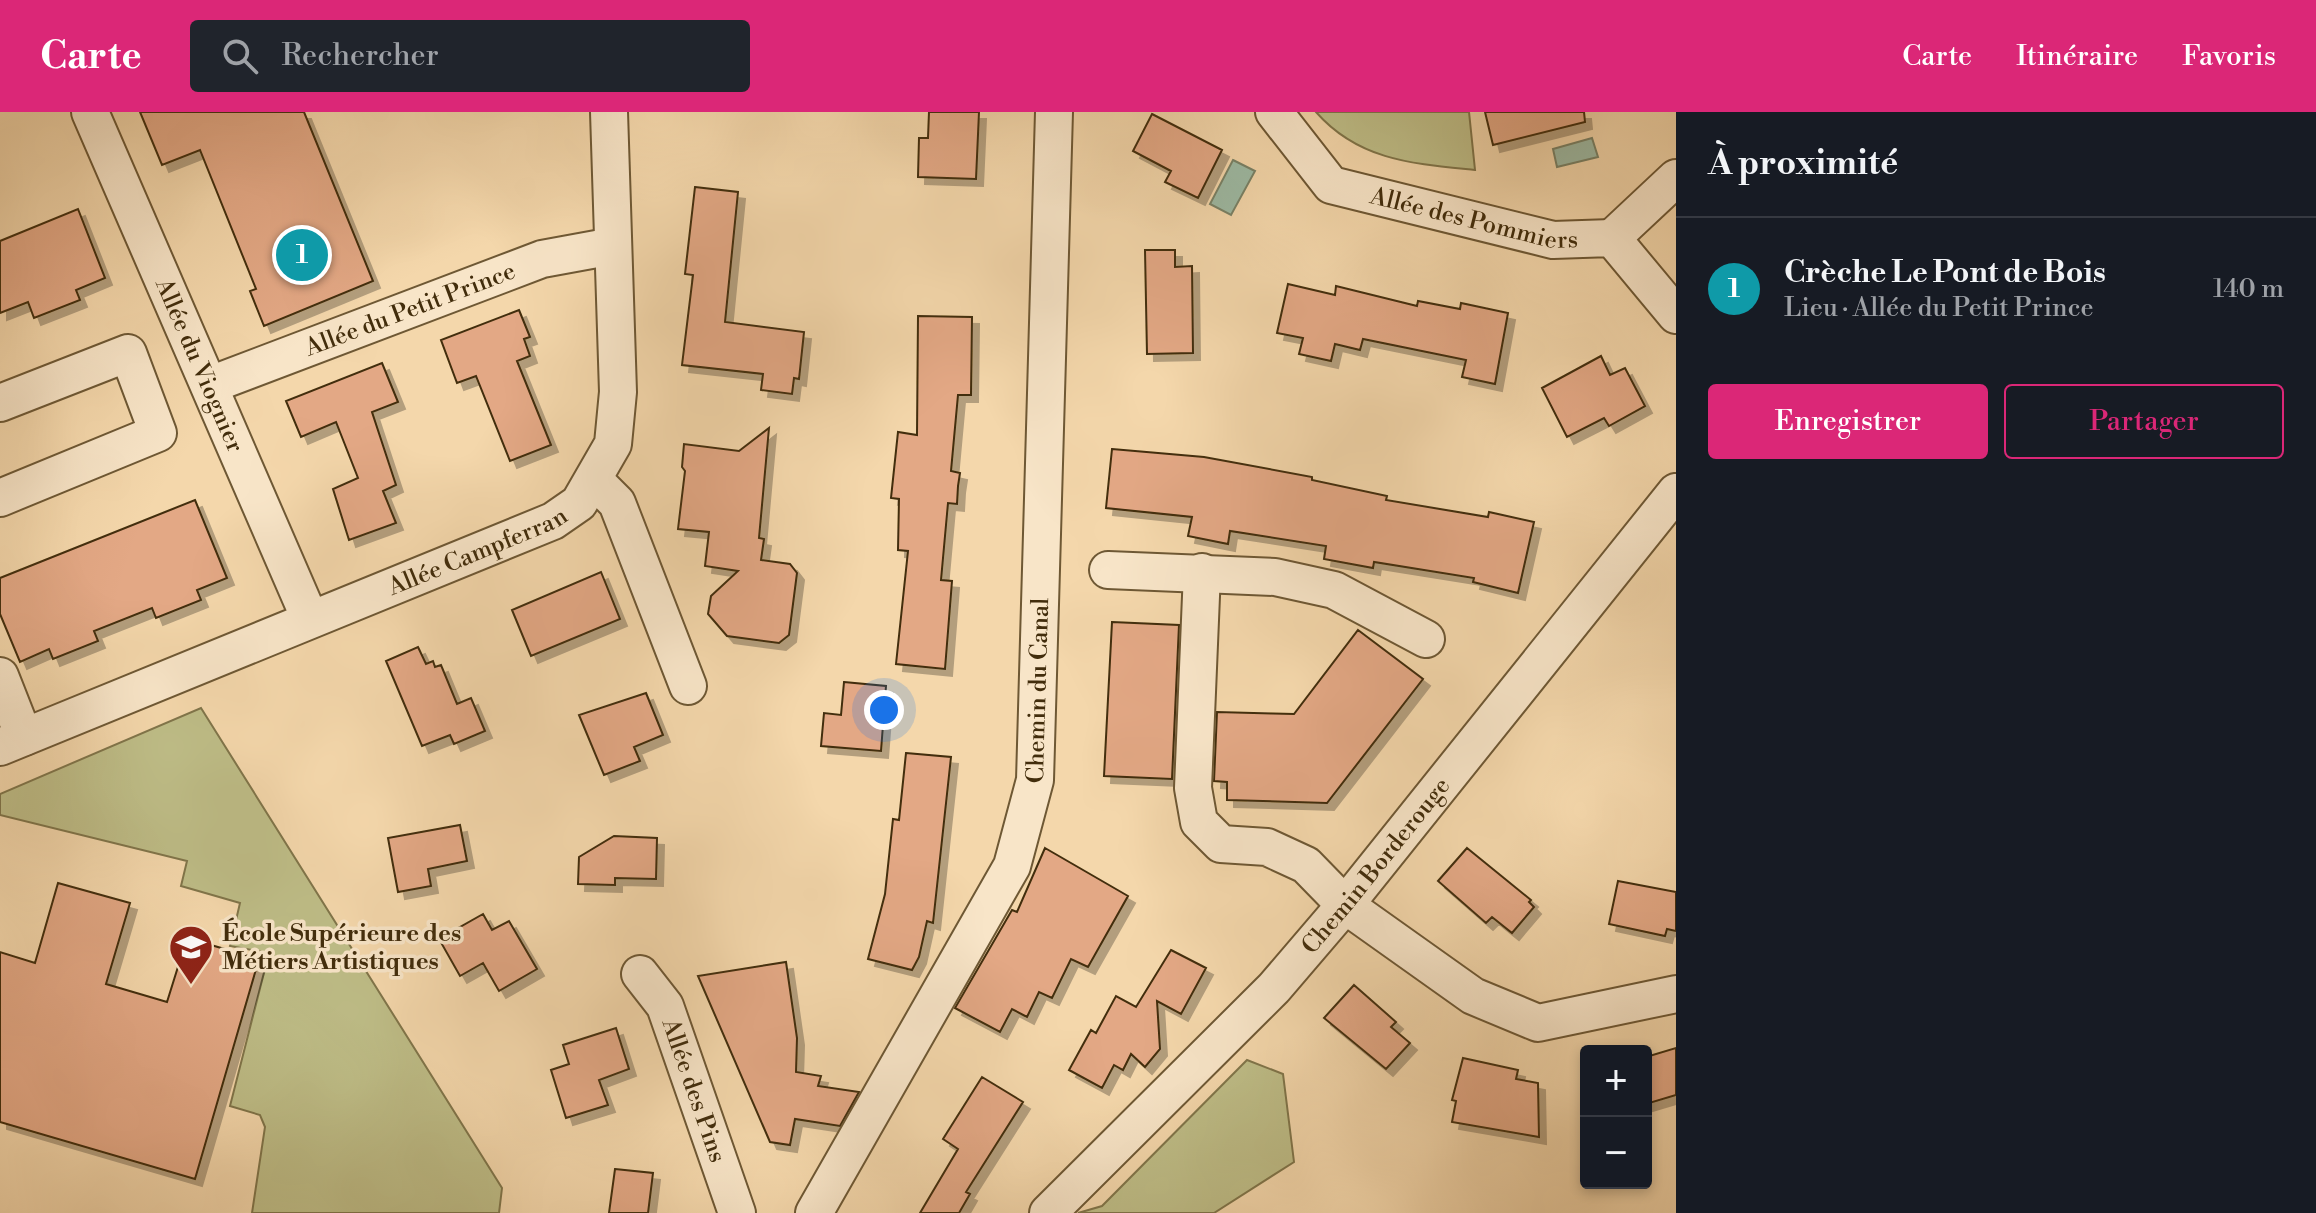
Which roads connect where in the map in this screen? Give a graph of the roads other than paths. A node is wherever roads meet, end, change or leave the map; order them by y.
1 (90, 112) edge
2 (609, 112) edge
3 (1054, 112) edge
4 (1274, 112) edge
5 (1676, 178) edge
6 (1612, 238) junction
7 (613, 246) junction
8 (1676, 315) edge
9 (210, 385) junction
10 (0, 403) edge
11 (595, 481) junction
12 (1676, 492) edge
13 (0, 498) edge
14 (1108, 570) dead end
15 (1202, 572) junction
16 (310, 619) junction
17 (1426, 639) dead end
18 (0, 676) edge
19 (688, 686) dead end
20 (12, 742) edge
21 (1345, 905) junction
22 (640, 974) dead end
23 (1676, 994) edge
24 (737, 1213) edge
25 (814, 1213) edge
26 (1048, 1213) edge

1 - 9 street, Allée du Viognier
2 - 7 street, Allée Campferran
3 - 25 street, Chemin du Canal
4 - 6 street, Allée des Pommiers
5 - 6 street
6 - 8 street, Allée des Pommiers
7 - 9 street, Allée du Petit Prince
7 - 11 street, Allée Campferran
9 - 16 street, Allée du Viognier
10 - 13 street
11 - 16 street, Allée Campferran
11 - 19 street
12 - 21 street, Chemin Borderouge
14 - 15 street
15 - 17 street
15 - 21 street
16 - 20 street, Allée Campferran
18 - 20 street
21 - 23 street
21 - 26 street, Chemin Borderouge
22 - 24 street, Allée des Pins

